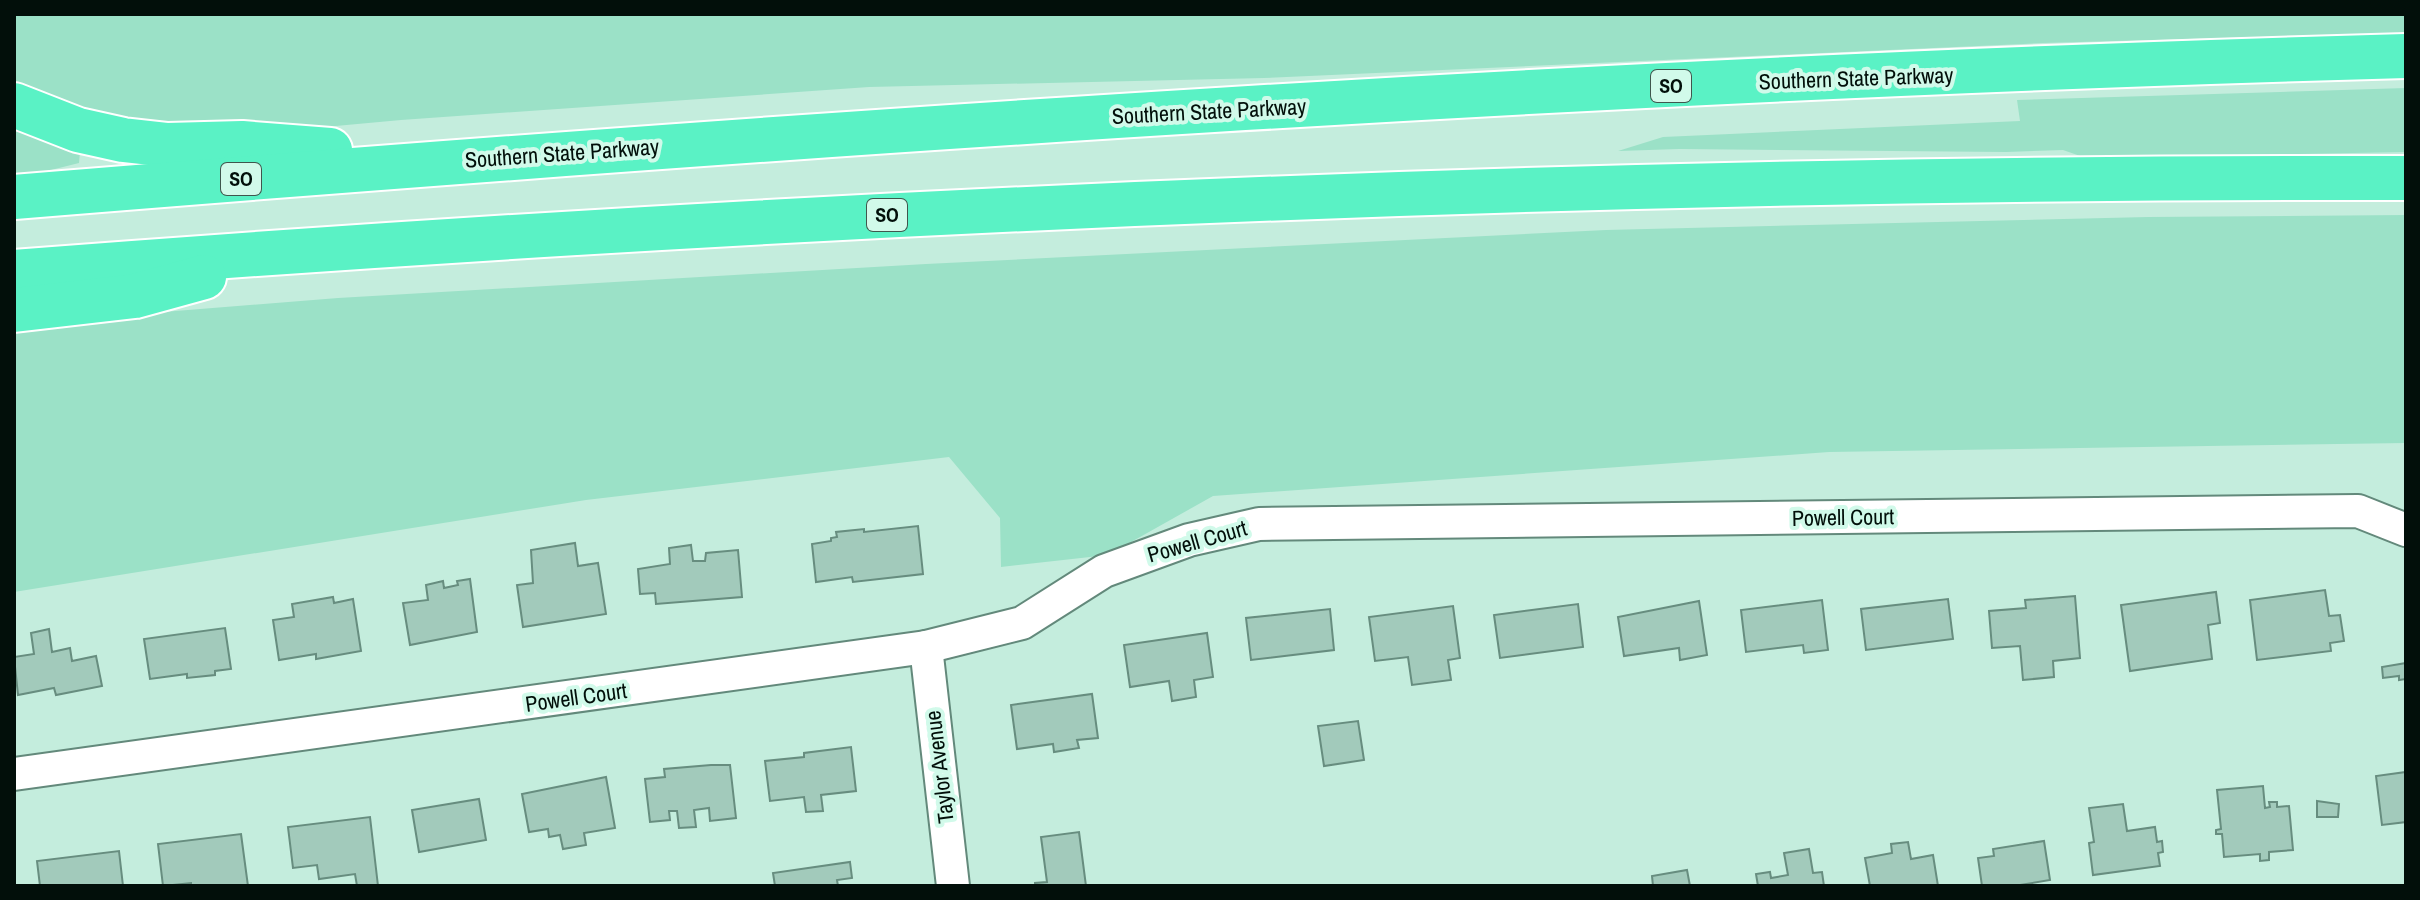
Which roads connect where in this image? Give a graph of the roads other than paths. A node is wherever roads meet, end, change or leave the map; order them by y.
1 (2406, 56) edge
2 (14, 105) edge
3 (468, 160) junction
4 (2406, 178) edge
5 (14, 197) edge
6 (303, 251) junction
7 (14, 272) edge
8 (14, 310) edge
9 (2406, 530) edge
10 (926, 647) junction
11 (14, 774) edge
12 (953, 886) edge

1 - 3 highway, Southern State Parkway / SO
2 - 3 highway
3 - 5 highway, Southern State Parkway / SO
4 - 6 highway, SO
6 - 7 highway, SO
6 - 8 highway
9 - 10 street, Powell Court
10 - 11 street, Powell Court
10 - 12 street, Taylor Avenue

